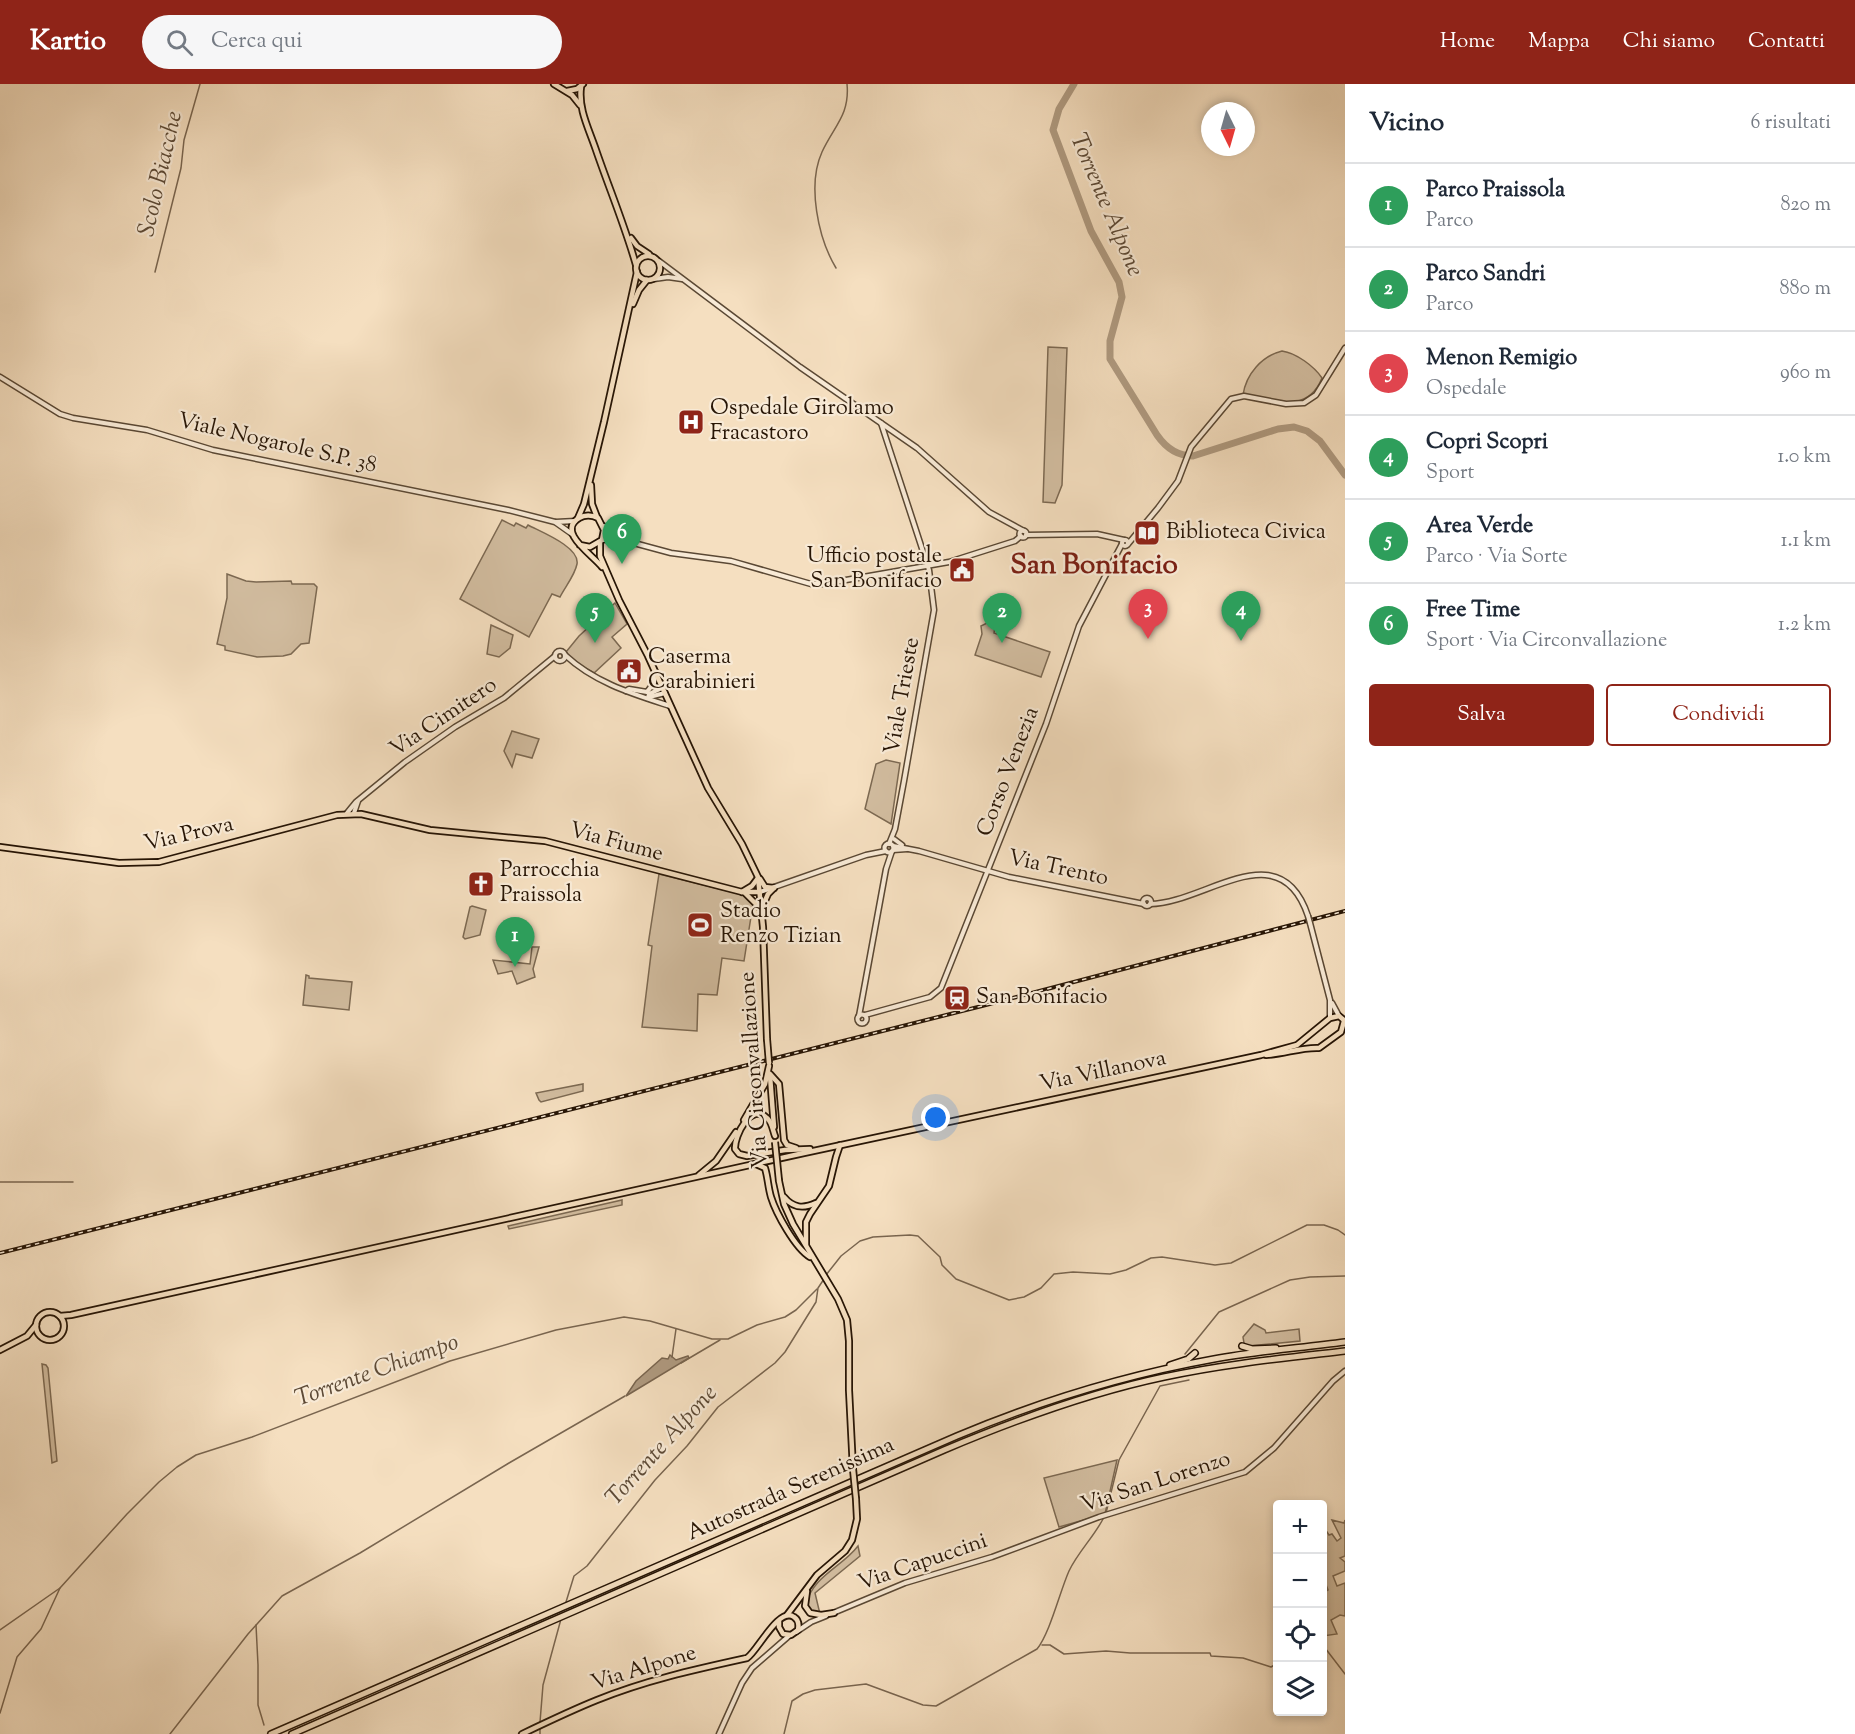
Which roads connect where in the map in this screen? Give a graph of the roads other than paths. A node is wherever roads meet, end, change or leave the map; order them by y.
1 (554, 84) edge
2 (582, 85) edge
3 (564, 91) junction
4 (580, 105) junction
5 (626, 231) junction
6 (651, 255) junction
7 (659, 261) junction
8 (636, 265) junction
9 (637, 272) junction
10 (683, 279) junction
11 (650, 280) junction
12 (629, 312) junction
13 (1345, 348) edge
14 (0, 377) edge
15 (881, 423) junction
16 (890, 429) junction
17 (897, 434) junction
18 (890, 436) junction
19 (888, 444) junction
20 (590, 479) junction
21 (598, 518) junction
22 (577, 519) junction
23 (555, 522) junction
24 (604, 526) junction
25 (572, 534) junction
26 (1024, 534) junction
27 (619, 539) junction
28 (601, 541) junction
29 (1124, 543) junction
30 (580, 545) junction
31 (928, 566) junction
32 (605, 569) junction
33 (565, 655) junction
34 (558, 659) junction
35 (573, 664) junction
36 (655, 674) junction
37 (626, 691) junction
38 (663, 691) junction
39 (648, 698) junction
40 (671, 706) junction
41 (358, 801) junction
42 (347, 813) junction
43 (354, 813) junction
44 (894, 831) junction
45 (894, 839) junction
46 (0, 847) edge
47 (905, 847) junction
48 (889, 849) junction
49 (910, 849) junction
50 (873, 854) junction
51 (988, 870) junction
52 (758, 877) junction
53 (774, 888) junction
54 (742, 892) junction
55 (760, 892) junction
56 (761, 910) junction
57 (1330, 1000) junction
58 (864, 1016) joint
59 (1339, 1016) junction
60 (1330, 1018) junction
61 (1345, 1021) edge
62 (1345, 1034) edge
63 (1337, 1035) junction
64 (1308, 1036) junction
65 (1312, 1047) junction
66 (1261, 1055) junction
67 (769, 1064) junction
68 (770, 1074) junction
69 (759, 1095) junction
70 (771, 1098) junction
71 (775, 1139) junction
72 (840, 1145) junction
73 (828, 1148) junction
74 (801, 1149) junction
75 (821, 1149) junction
76 (836, 1157) junction
77 (754, 1164) junction
78 (697, 1176) junction
79 (782, 1194) junction
80 (818, 1201) junction
81 (806, 1222) junction
82 (793, 1224) junction
83 (806, 1248) junction
84 (812, 1258) junction
85 (82, 1312) junction
86 (60, 1316) junction
87 (64, 1324) junction
88 (36, 1325) junction
89 (42, 1337) junction
90 (25, 1338) junction
91 (1345, 1342) edge
92 (1242, 1346) dead end
93 (1292, 1349) junction
94 (0, 1350) edge
95 (1345, 1351) edge
96 (1195, 1353) dead end
97 (1159, 1370) junction
98 (1345, 1371) edge
99 (1045, 1537) joint
100 (809, 1586) junction
101 (796, 1606) junction
102 (834, 1613) junction
103 (788, 1615) junction
104 (797, 1620) junction
105 (779, 1621) junction
106 (811, 1622) junction
107 (781, 1631) junction
108 (770, 1632) junction
109 (793, 1633) junction
110 (780, 1643) junction
111 (271, 1734) edge
112 (292, 1734) edge
113 (523, 1734) edge
114 (719, 1734) edge

1 - 3 main road
2 - 3 main road
2 - 4 main road
3 - 4 main road
4 - 5 main road
5 - 6 main road
5 - 8 main road
6 - 7 main road
6 - 8 main road
7 - 10 street
7 - 11 main road
8 - 9 main road
9 - 11 main road
9 - 12 main road
10 - 11 street
10 - 15 street
11 - 12 main road
12 - 20 main road
13 - 29 street
14 - 23 street, Viale Nogarole S.P. 38
15 - 16 street
15 - 19 street, Viale Trieste
16 - 17 street
16 - 18 street
17 - 18 street
17 - 26 street
18 - 19 street
19 - 31 street, Viale Trieste
20 - 21 main road
20 - 22 main road
21 - 22 main road
21 - 24 main road
22 - 23 street
22 - 25 main road
23 - 25 street
24 - 27 street
24 - 28 main road
25 - 30 main road
26 - 29 street
26 - 31 street
27 - 28 street
27 - 31 street
28 - 30 main road
28 - 32 main road, Via Circonvallazione
29 - 51 street, Corso Venezia
30 - 32 main road, Via Circonvallazione
31 - 44 street, Viale Trieste
32 - 36 main road, Via Circonvallazione
33 - 34 street, Via Cimitero
33 - 34 street
33 - 35 street
34 - 35 street
34 - 41 street, Via Cimitero
35 - 37 street
36 - 37 street
36 - 38 main road, Via Circonvallazione
37 - 39 street
38 - 39 street
38 - 40 main road, Via Circonvallazione
39 - 40 street
40 - 52 main road, Via Circonvallazione
41 - 42 street, Via Cimitero
41 - 43 street
42 - 43 main road, Via Fiume
42 - 46 main road, Via Prova
43 - 54 main road, Via Fiume
44 - 45 street, Viale Trieste
44 - 48 street, Viale Trieste
45 - 47 street
45 - 48 street, Viale Trieste
47 - 48 street, Via Trento
47 - 49 street, Via Trento
48 - 49 street, Via Trento
48 - 50 street, Via Fiume
48 - 50 street
48 - 58 street, Viale Trieste
49 - 51 street, Via Trento
50 - 53 street, Via Fiume
51 - 57 street, Via Trento, bridge
51 - 58 street, Corso Venezia
52 - 53 main road
52 - 54 main road
52 - 55 main road, Via Circonvallazione
53 - 55 street, Via Fiume
53 - 56 main road
54 - 55 main road, Via Fiume
54 - 56 main road
55 - 56 main road, Via Circonvallazione
56 - 67 main road, Via Circonvallazione, bridge
57 - 59 street
57 - 60 street
59 - 60 main road
59 - 61 main road
60 - 64 main road, Via Villanova
61 - 63 main road
62 - 63 main road
63 - 65 main road, Via Villanova
64 - 65 main road
64 - 66 main road, Via Villanova
65 - 66 main road, Via Villanova
66 - 72 main road, Via Villanova
67 - 68 main road, Via Circonvallazione
67 - 69 main road
68 - 70 main road, Via Circonvallazione
68 - 74 main road
69 - 70 main road
69 - 78 main road
70 - 71 main road, Via Circonvallazione
71 - 74 main road
71 - 79 main road, Via Circonvallazione, bridge
72 - 73 main road, Via Villanova
72 - 76 main road
73 - 75 main road, Via Villanova
73 - 76 main road
74 - 75 main road
75 - 77 main road
76 - 80 main road
77 - 78 main road
77 - 84 main road
78 - 85 main road
79 - 80 main road
79 - 82 main road, Via Circonvallazione
80 - 81 main road
81 - 82 main road
81 - 83 main road
82 - 83 main road, Via Circonvallazione
83 - 84 main road, Via Circonvallazione
84 - 100 main road, bridge
85 - 86 main road
85 - 87 main road
86 - 87 main road
86 - 88 main road
87 - 89 main road
88 - 89 main road
88 - 90 main road
89 - 90 main road
90 - 94 main road
91 - 93 highway, Autostrada Serenissima
92 - 93 highway
93 - 97 highway, Autostrada Serenissima
95 - 112 highway, Autostrada Serenissima
96 - 97 highway
97 - 111 highway, Autostrada Serenissima
98 - 99 street, Via San Lorenzo
99 - 102 street, Via Capuccini
100 - 101 main road
100 - 102 main road
101 - 103 main road
101 - 104 main road
102 - 106 street, Via Capuccini
103 - 104 main road
103 - 105 main road
104 - 106 street, Via Capuccini
104 - 109 main road
105 - 107 main road
105 - 108 main road, Via Alpone
106 - 109 street, Via Capuccini
107 - 108 main road
107 - 109 main road
107 - 110 street
108 - 113 main road, Via Alpone
109 - 110 street, Via Capuccini
110 - 114 street, Via Capuccini

